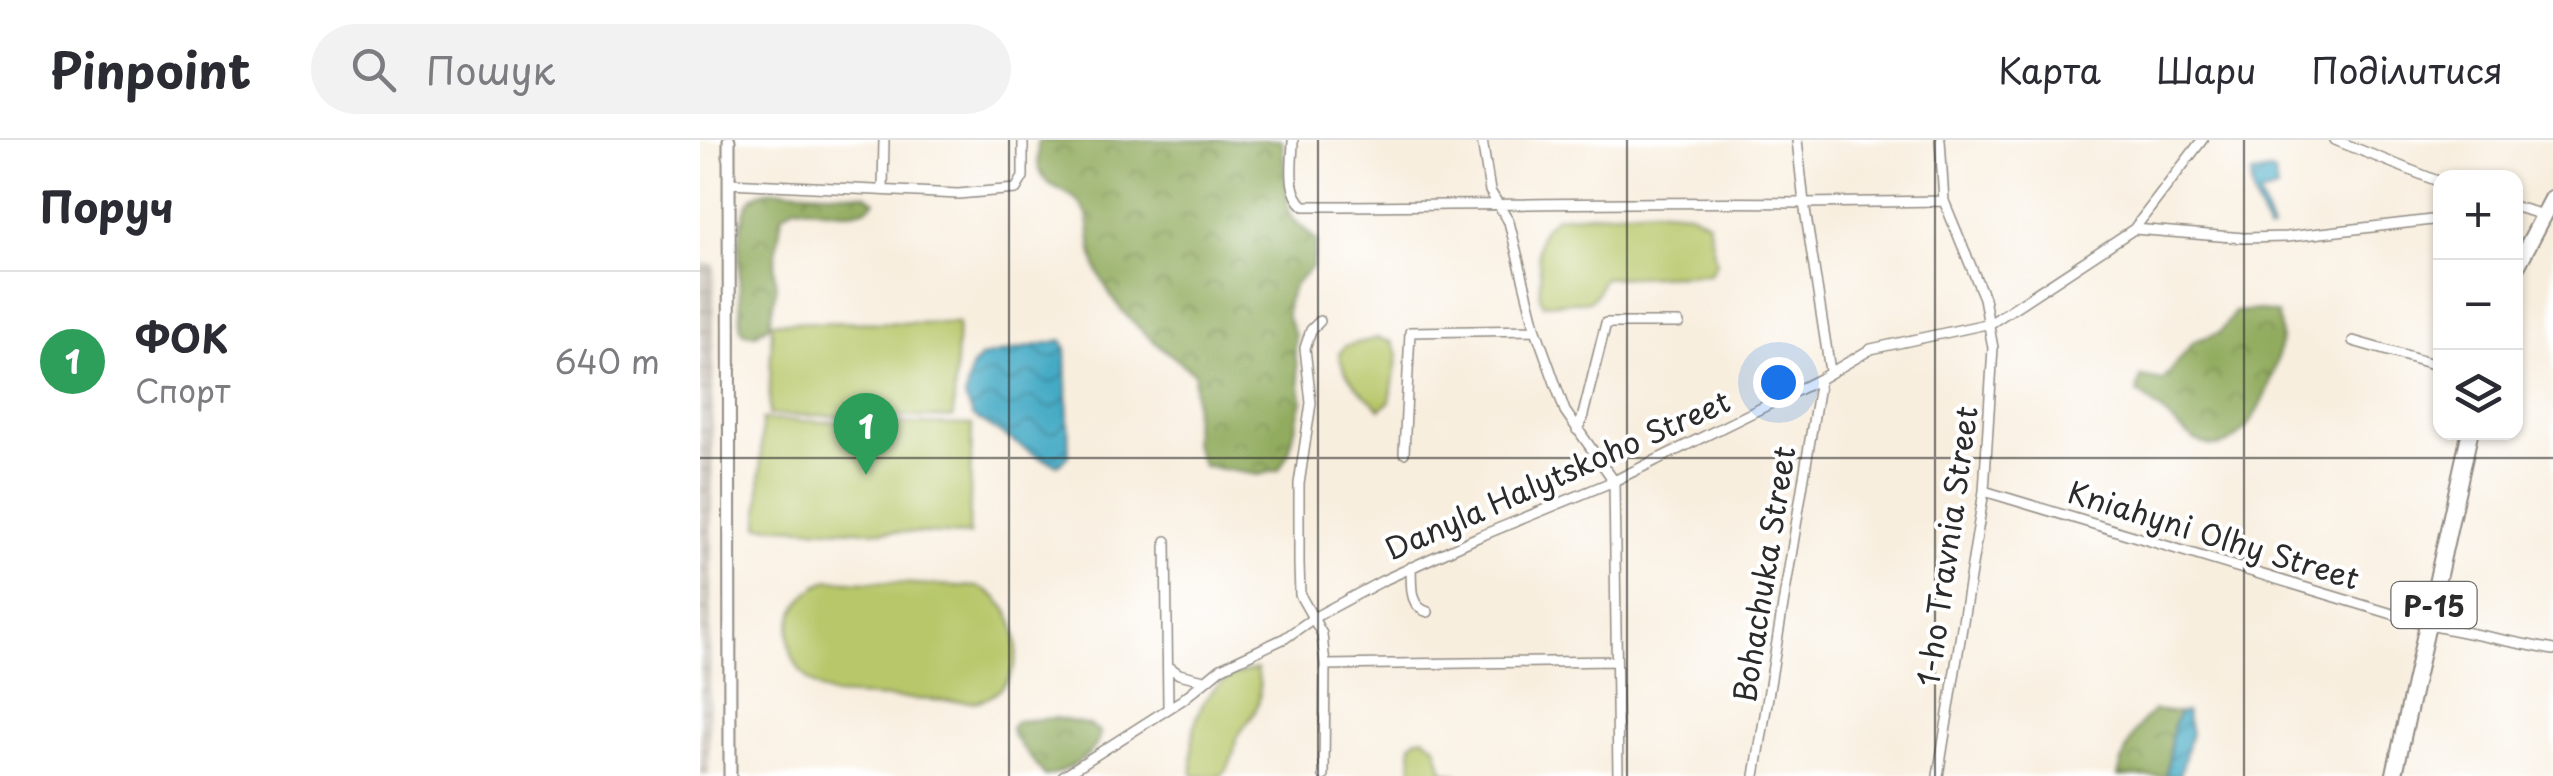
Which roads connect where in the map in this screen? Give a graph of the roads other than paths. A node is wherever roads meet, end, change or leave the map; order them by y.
1 (729, 140) edge
2 (884, 140) edge
3 (1023, 140) edge
4 (1293, 140) edge
5 (1482, 140) edge
6 (1797, 140) edge
7 (1940, 140) edge
8 (2202, 140) edge
9 (2335, 140) edge
10 (2433, 179) edge
11 (728, 183) junction
12 (883, 189) junction
13 (2553, 198) edge
14 (1944, 201) junction
15 (1804, 203) junction
16 (1499, 206) junction
17 (2523, 209) edge
18 (2544, 215) junction
19 (2433, 220) edge
20 (2134, 230) junction
21 (2520, 260) edge
22 (1320, 321) dead end
23 (1679, 323) dead end
24 (1991, 323) junction
25 (1536, 330) junction
26 (2353, 341) dead end
27 (2433, 364) edge
28 (1830, 371) junction
29 (1820, 380) junction
30 (1577, 430) junction
31 (2468, 440) edge
32 (1404, 452) dead end
33 (1614, 481) junction
34 (1984, 491) junction
35 (1166, 541) dead end
36 (1412, 568) junction
37 (1428, 612) dead end
38 (1315, 618) junction
39 (2429, 625) junction
40 (2553, 650) edge
41 (1615, 661) junction
42 (1326, 665) junction
43 (1169, 667) junction
44 (1204, 680) junction
45 (1168, 708) junction
46 (730, 776) edge
47 (1063, 776) edge
48 (1324, 776) edge
49 (1618, 776) edge
50 (1755, 776) edge
51 (1938, 776) edge
52 (2394, 776) edge

1 - 11 street
2 - 12 street
3 - 12 street
4 - 16 street
5 - 16 street
6 - 15 street
7 - 14 street, 1-ho Travnia Street
8 - 20 street, Danyla Halytskoho Street
9 - 10 street
11 - 12 street
11 - 46 street
13 - 18 main road
14 - 15 street
14 - 24 street, 1-ho Travnia Street
15 - 16 street
15 - 28 street
16 - 25 street
17 - 18 street
18 - 21 main road
19 - 20 street
20 - 24 street, Danyla Halytskoho Street
22 - 38 street
23 - 30 street
24 - 28 street, Danyla Halytskoho Street
24 - 34 street, 1-ho Travnia Street
25 - 30 street
25 - 32 street
26 - 27 street
28 - 29 street, Danyla Halytskoho Street
29 - 33 street, Danyla Halytskoho Street
29 - 50 street, Bohachuka Street
30 - 33 street
31 - 39 main road, Р-15
33 - 36 street, Danyla Halytskoho Street
33 - 41 street
34 - 39 street, Kniahyni Olhy Street
34 - 51 street, 1-ho Travnia Street
35 - 43 street
36 - 37 street
36 - 38 street, Danyla Halytskoho Street
38 - 42 street
38 - 44 street, Danyla Halytskoho Street
39 - 40 street, Kniahyni Olhy Street
39 - 52 main road, Р-15
41 - 42 street
41 - 49 street
42 - 48 street
43 - 44 street
43 - 45 street
44 - 45 street, Danyla Halytskoho Street
45 - 47 street, Danyla Halytskoho Street

